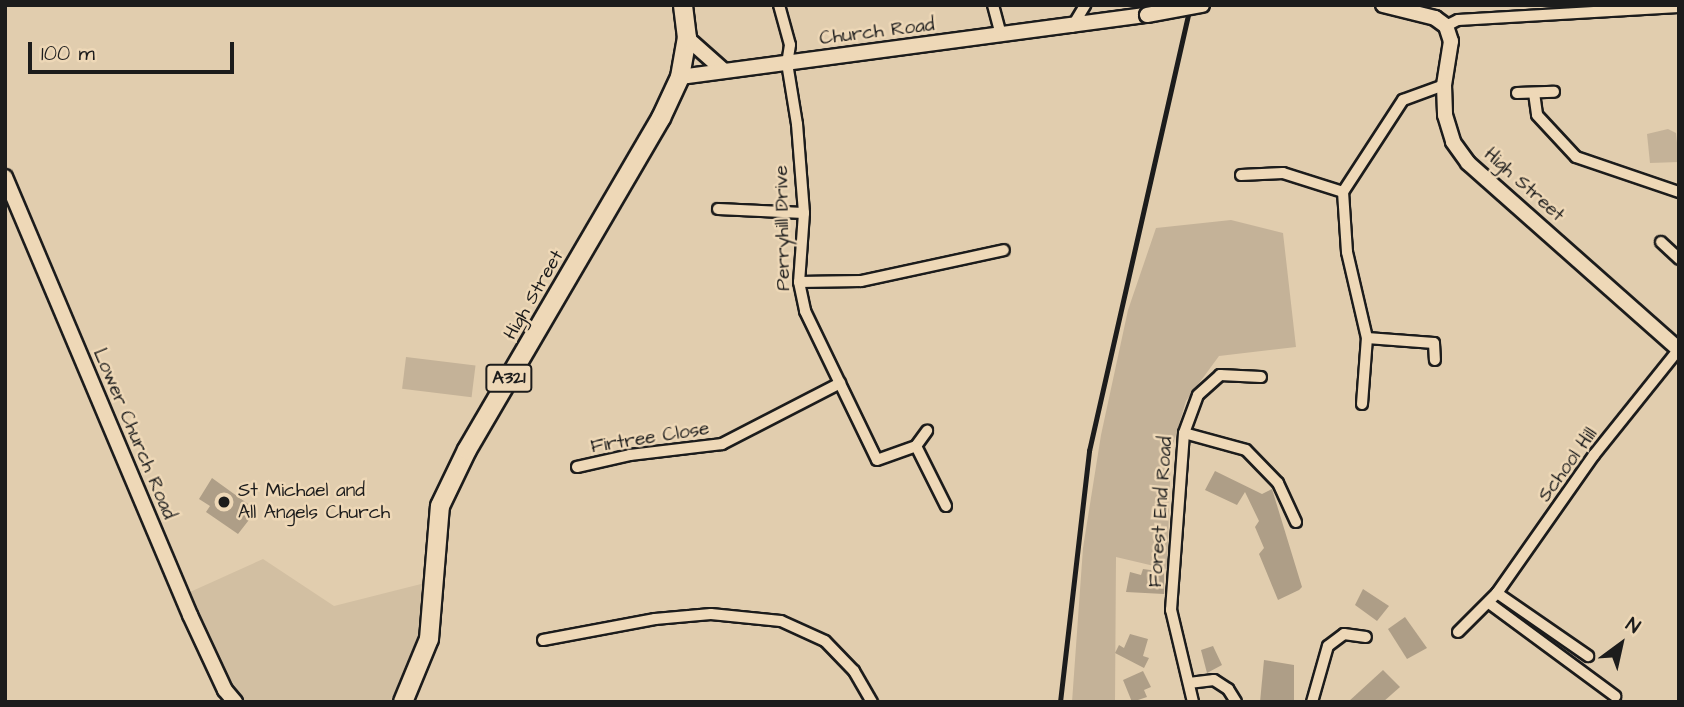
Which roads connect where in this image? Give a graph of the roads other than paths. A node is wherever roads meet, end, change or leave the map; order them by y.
1 (683, 5) edge
2 (779, 5) edge
3 (993, 5) edge
4 (1085, 5) edge
5 (1202, 5) edge
6 (1383, 5) edge
7 (1679, 7) edge
8 (1634, 8) edge
9 (1446, 26) junction
10 (1072, 27) junction
11 (1001, 35) junction
12 (687, 38) junction
13 (787, 63) junction
14 (722, 69) junction
15 (680, 76) junction
16 (1444, 85) junction
17 (1555, 92) dead end
18 (1517, 93) dead end
19 (1534, 93) junction
20 (1241, 176) dead end
21 (5, 177) edge
22 (1343, 192) junction
23 (1679, 192) edge
24 (718, 209) dead end
25 (804, 212) junction
26 (1661, 242) dead end
27 (1004, 250) dead end
28 (1679, 259) edge
29 (799, 282) junction
30 (1367, 338) junction
31 (1678, 350) edge
32 (1435, 360) dead end
33 (1261, 377) dead end
34 (840, 383) junction
35 (1362, 404) dead end
36 (927, 431) dead end
37 (1184, 433) junction
38 (916, 446) junction
39 (577, 467) dead end
40 (946, 506) dead end
41 (1296, 522) dead end
42 (1497, 593) junction
43 (1489, 603) junction
44 (1458, 632) dead end
45 (1366, 637) dead end
46 (543, 640) dead end
47 (1588, 656) dead end
48 (1189, 683) junction
49 (1615, 696) dead end
50 (235, 702) edge
51 (404, 702) edge
52 (872, 702) edge
53 (1193, 702) edge
54 (1236, 702) edge
55 (1312, 702) edge

1 - 12 main road, A321
2 - 13 street, Perryhill Drive
3 - 11 street
4 - 10 street
5 - 10 street, Church Road, bridge
6 - 9 street
7 - 8 street
8 - 9 street
9 - 16 street, High Street
10 - 11 street, Church Road
11 - 13 street, Church Road
12 - 14 street
12 - 15 main road, A321
13 - 14 street, Church Road
13 - 25 street, Perryhill Drive
14 - 15 street, Church Road
15 - 51 main road, High Street / A321
16 - 22 street
16 - 31 street, High Street
17 - 19 street
18 - 19 street
19 - 23 street
20 - 22 street
21 - 50 street, Lower Church Road
22 - 30 street
24 - 25 street
25 - 29 street, Perryhill Drive
26 - 28 street
27 - 29 street
29 - 34 street, Perryhill Drive
30 - 32 street
30 - 35 street
31 - 42 street, School Hill
33 - 37 street, Forest End Road
34 - 38 street, Perryhill Drive
34 - 39 street, Firtree Close
36 - 38 street
37 - 41 street
37 - 48 street, Forest End Road
38 - 40 street
42 - 43 street, School Hill
42 - 47 street
43 - 44 street, School Hill
43 - 49 street
45 - 55 street
46 - 52 street
48 - 53 street, Forest End Road
48 - 54 street

